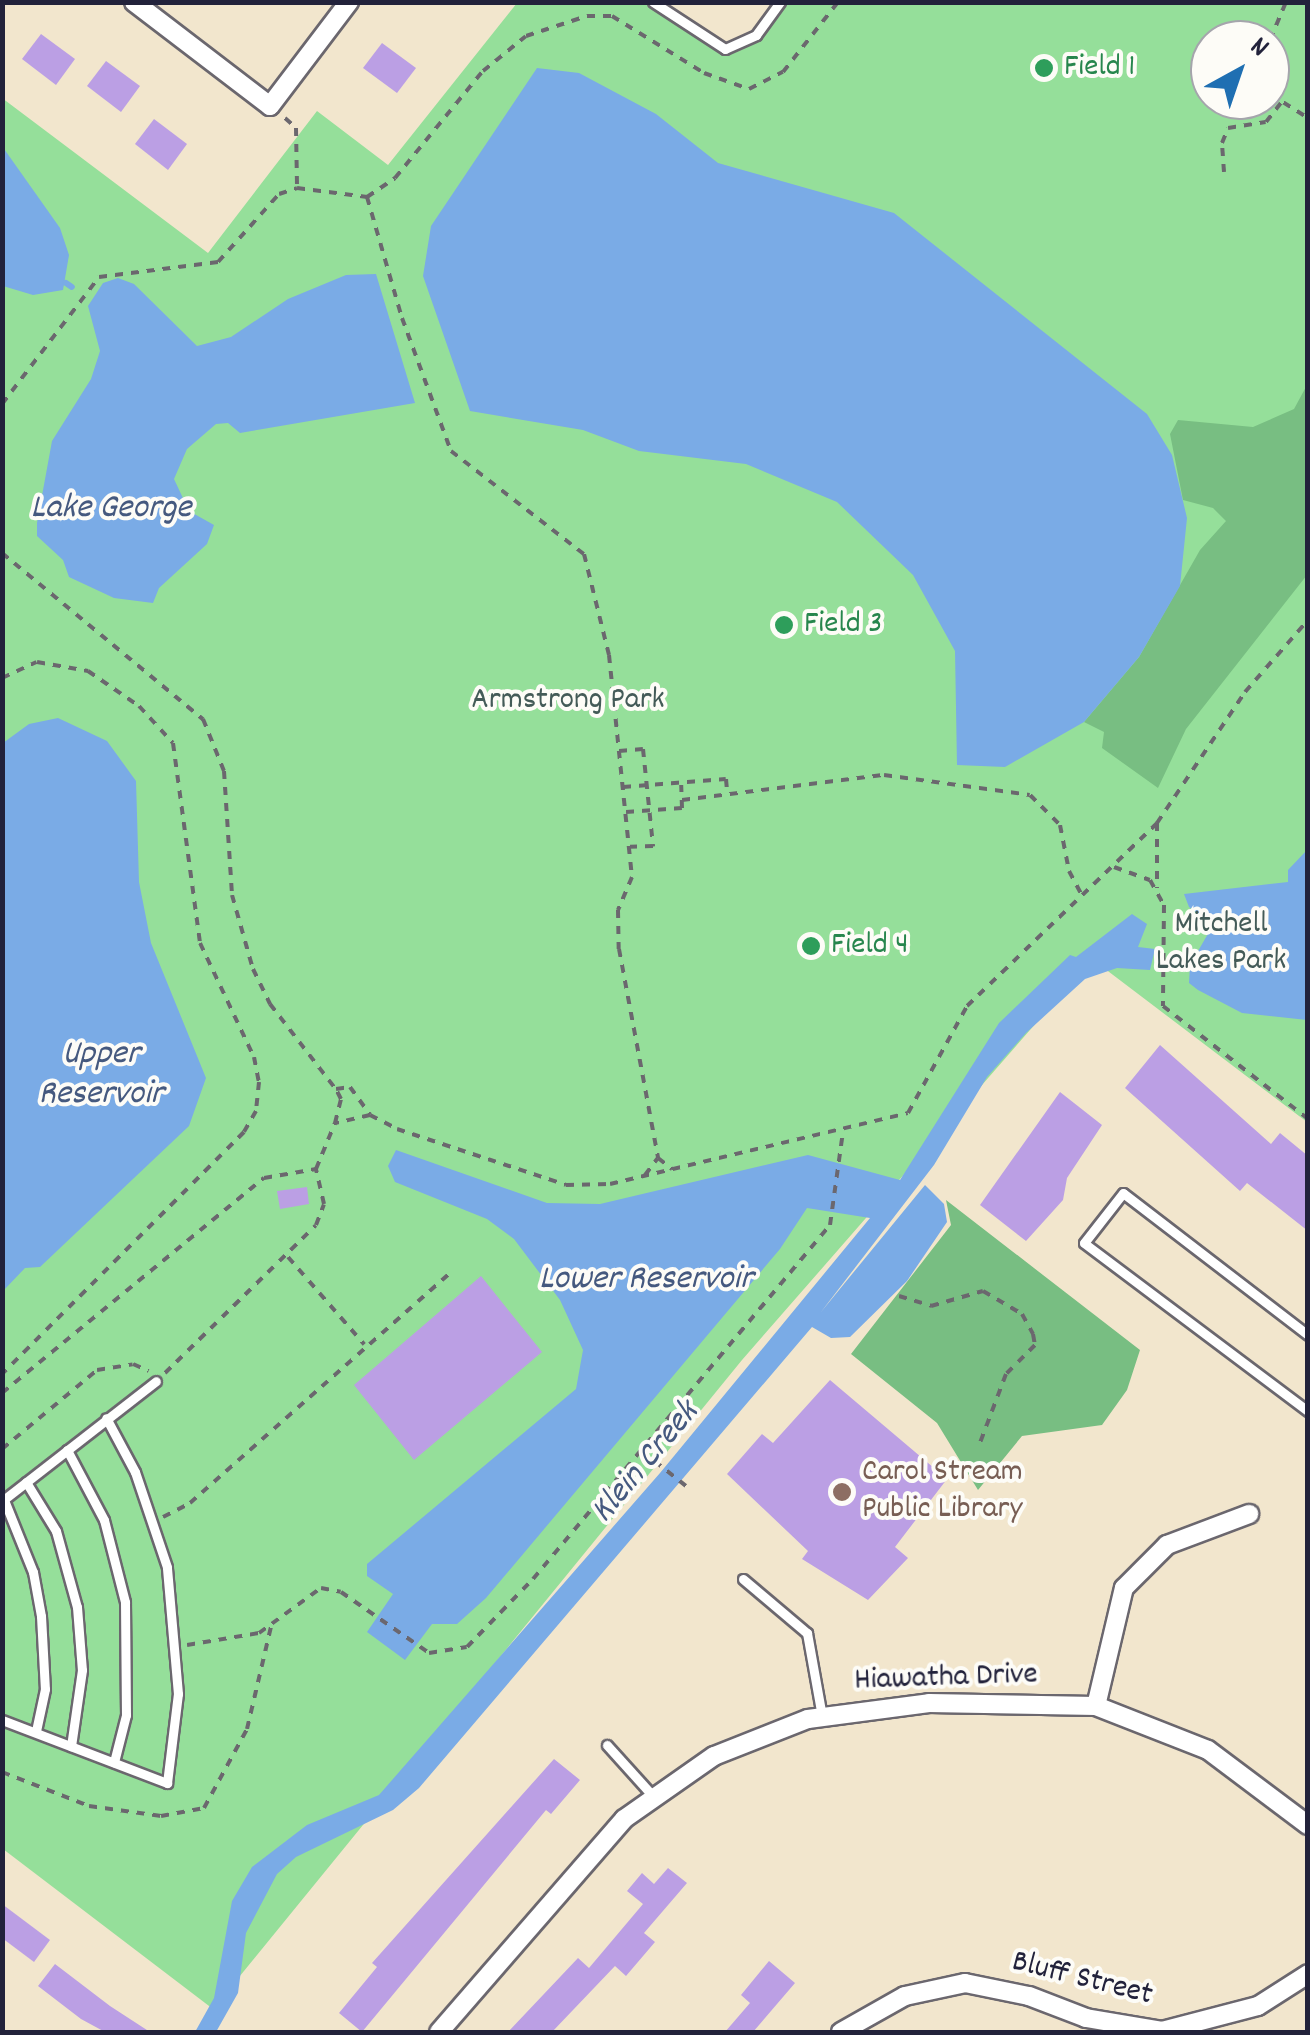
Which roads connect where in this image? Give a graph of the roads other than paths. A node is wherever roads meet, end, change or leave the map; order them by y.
1 (134, 2) edge
2 (349, 2) edge
3 (653, 2) edge
4 (780, 2) edge
5 (1308, 1335) edge
6 (156, 1381) road end
7 (1308, 1411) edge
8 (106, 1418) junction
9 (68, 1450) junction
10 (26, 1482) junction
11 (3, 1500) edge
12 (1249, 1514) dead end
13 (744, 1579) dead end
14 (1096, 1706) junction
15 (822, 1716) junction
16 (2, 1720) edge
17 (36, 1731) junction
18 (607, 1745) dead end
19 (72, 1746) junction
20 (114, 1762) junction
21 (652, 1795) junction
22 (1308, 1824) edge
23 (1308, 1974) edge
24 (439, 2032) edge
25 (841, 2032) edge

1 - 2 street
3 - 4 lane
5 - 7 lane
6 - 8 lane
8 - 9 lane
8 - 20 lane
9 - 10 lane
9 - 20 lane
10 - 11 lane
10 - 19 lane
11 - 17 lane
12 - 14 street
13 - 15 lane
14 - 15 street, Hiawatha Drive
14 - 22 street, Hiawatha Drive
15 - 21 street, Hiawatha Drive
16 - 17 lane
17 - 19 lane
18 - 21 lane
19 - 20 lane
21 - 24 street, Hiawatha Drive
23 - 25 street, Bluff Street

